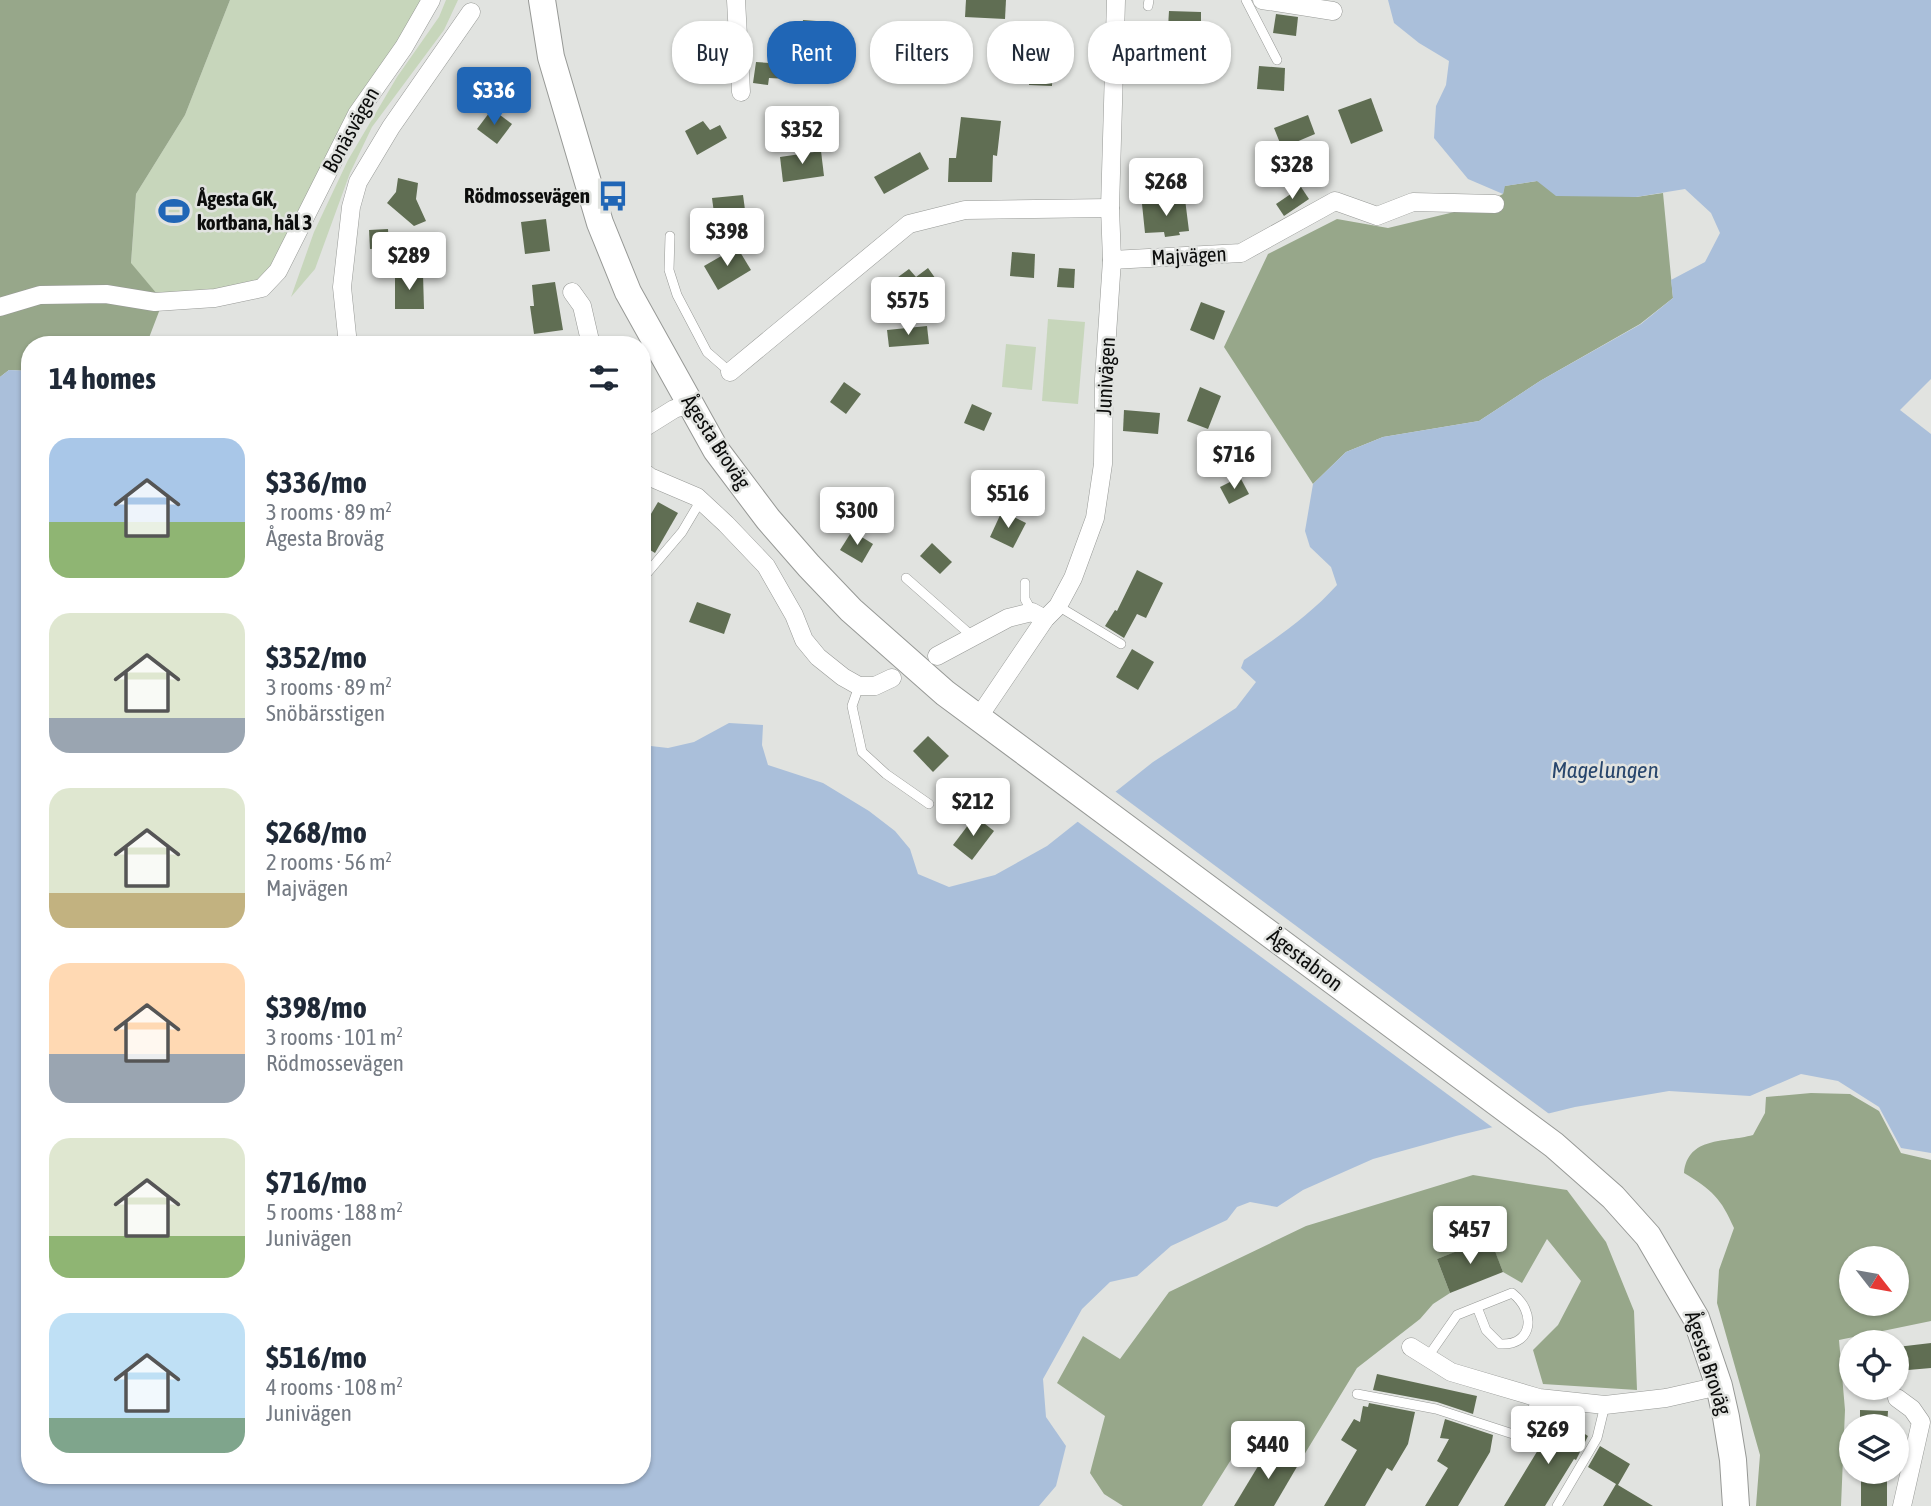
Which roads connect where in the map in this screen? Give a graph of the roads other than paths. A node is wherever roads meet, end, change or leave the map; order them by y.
1 (432, 0) edge
2 (542, 0) edge
3 (736, 0) edge
4 (1115, 0) edge
5 (1246, 0) edge
6 (1262, 0) edge
7 (1289, 2) edge
8 (1334, 11) dead end
9 (471, 12) dead end
10 (1277, 60) dead end
11 (741, 92) dead end
12 (1495, 204) dead end
13 (1110, 208) junction
14 (670, 236) dead end
15 (1112, 260) junction
16 (572, 292) dead end
17 (0, 307) edge
18 (347, 336) edge
19 (589, 336) edge
20 (730, 372) joint
21 (690, 404) junction
22 (651, 423) edge
23 (651, 477) edge
24 (701, 500) junction
25 (651, 568) edge
26 (906, 578) dead end
27 (1025, 583) dead end
28 (1058, 606) junction
29 (1038, 616) junction
30 (973, 637) junction
31 (1121, 644) dead end
32 (937, 656) dead end
33 (892, 678) dead end
34 (859, 686) junction
35 (978, 718) junction
36 (1056, 775) joint
37 (929, 804) dead end
38 (1554, 1145) joint
39 (1477, 1307) junction
40 (1411, 1347) dead end
41 (1427, 1357) junction
42 (1719, 1386) junction
43 (1357, 1394) dead end
44 (1539, 1398) junction
45 (1900, 1400) edge
46 (1605, 1405) junction
47 (1557, 1506) edge
48 (1736, 1506) edge
49 (1902, 1506) edge

1 - 17 street, Bonäsvägen
2 - 21 main road, Ågesta Broväg
3 - 11 street
4 - 13 street, Junivägen
5 - 10 lane
6 - 7 street
7 - 8 street
9 - 18 street
12 - 15 street, Majvägen
13 - 15 street, Junivägen
13 - 20 street
14 - 20 lane
15 - 28 street, Junivägen
16 - 19 street
21 - 22 street
21 - 35 main road, Ågesta Broväg
23 - 24 street
24 - 25 lane
24 - 34 street
26 - 30 lane
27 - 29 lane
28 - 29 street, Junivägen
28 - 31 lane
29 - 30 street
29 - 35 street, Junivägen
30 - 32 street
33 - 34 street
34 - 37 lane
35 - 36 main road, Ågesta Broväg
36 - 38 main road, Ågestabron
38 - 42 main road, Ågesta Broväg
39 - 39 lane
39 - 41 lane
40 - 41 street
41 - 44 street
42 - 46 street
42 - 48 main road, Ågesta Broväg
43 - 44 lane
44 - 46 street
45 - 49 street
46 - 47 lane

